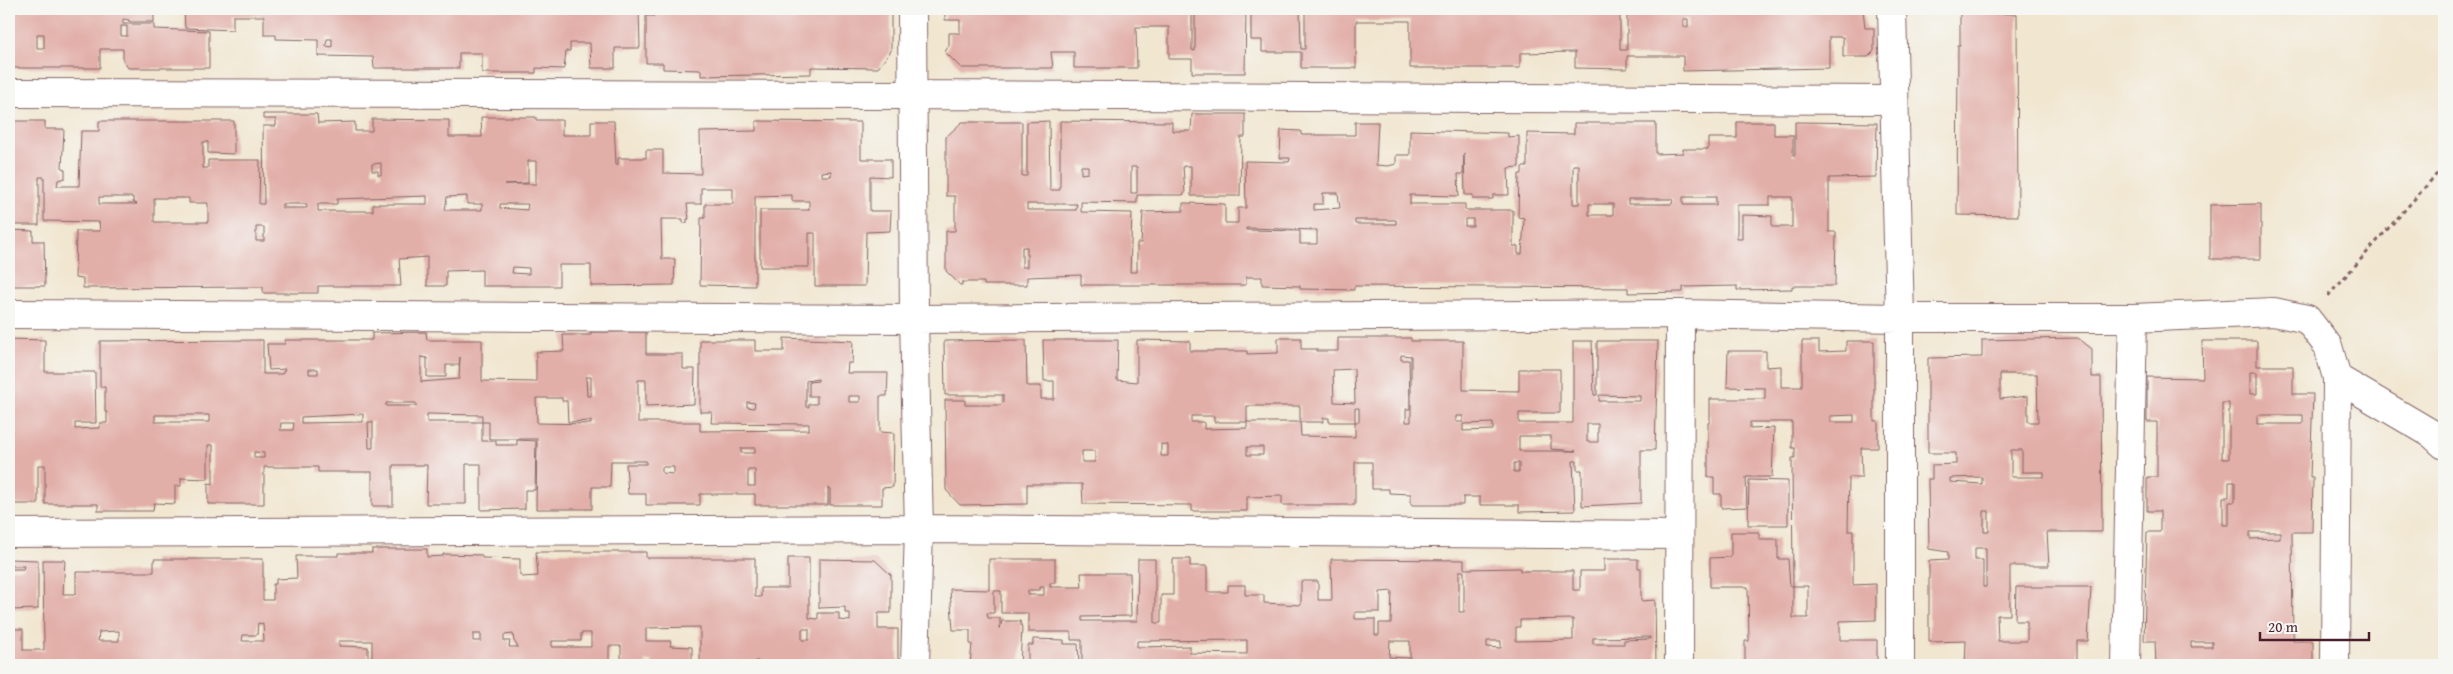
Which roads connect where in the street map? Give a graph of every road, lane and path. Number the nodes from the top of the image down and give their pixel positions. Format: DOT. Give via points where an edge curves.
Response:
graph roads {
  1 [pos="912,9"];
  2 [pos="1892,9"];
  3 [pos="9,93"];
  4 [pos="914,95"];
  5 [pos="1893,100"];
  6 [pos="2444,166"];
  7 [pos="9,314"];
  8 [pos="1680,314"];
  9 [pos="1900,318"];
  10 [pos="2133,318"];
  11 [pos="914,319"];
  12 [pos="2307,319"];
  13 [pos="2337,378"];
  14 [pos="2444,445"];
  15 [pos="919,530"];
  16 [pos="9,533"];
  17 [pos="1679,535"];
  18 [pos="915,665"];
  19 [pos="1679,665"];
  20 [pos="1900,665"];
  21 [pos="2126,665"];
  22 [pos="2335,665"];
  1 -- 4 [label="street"];
  2 -- 5 [label="street"];
  3 -- 4 [label="street"];
  4 -- 5 [label="street"];
  4 -- 11 [label="street"];
  5 -- 9 [label="street"];
  6 -- 12 [label="path"];
  7 -- 11 [label="street"];
  8 -- 9 [label="street"];
  8 -- 11 [label="street"];
  8 -- 17 [label="street"];
  9 -- 10 [label="street"];
  9 -- 20 [label="street"];
  10 -- 12 [label="street" via="2274,312"];
  10 -- 21 [label="street"];
  11 -- 15 [label="street"];
  12 -- 13 [label="street" via="2328,346"];
  13 -- 14 [label="street" via="2432,434"];
  13 -- 22 [label="street"];
  15 -- 16 [label="street"];
  15 -- 17 [label="street"];
  15 -- 18 [label="street"];
  17 -- 19 [label="street"];
}
